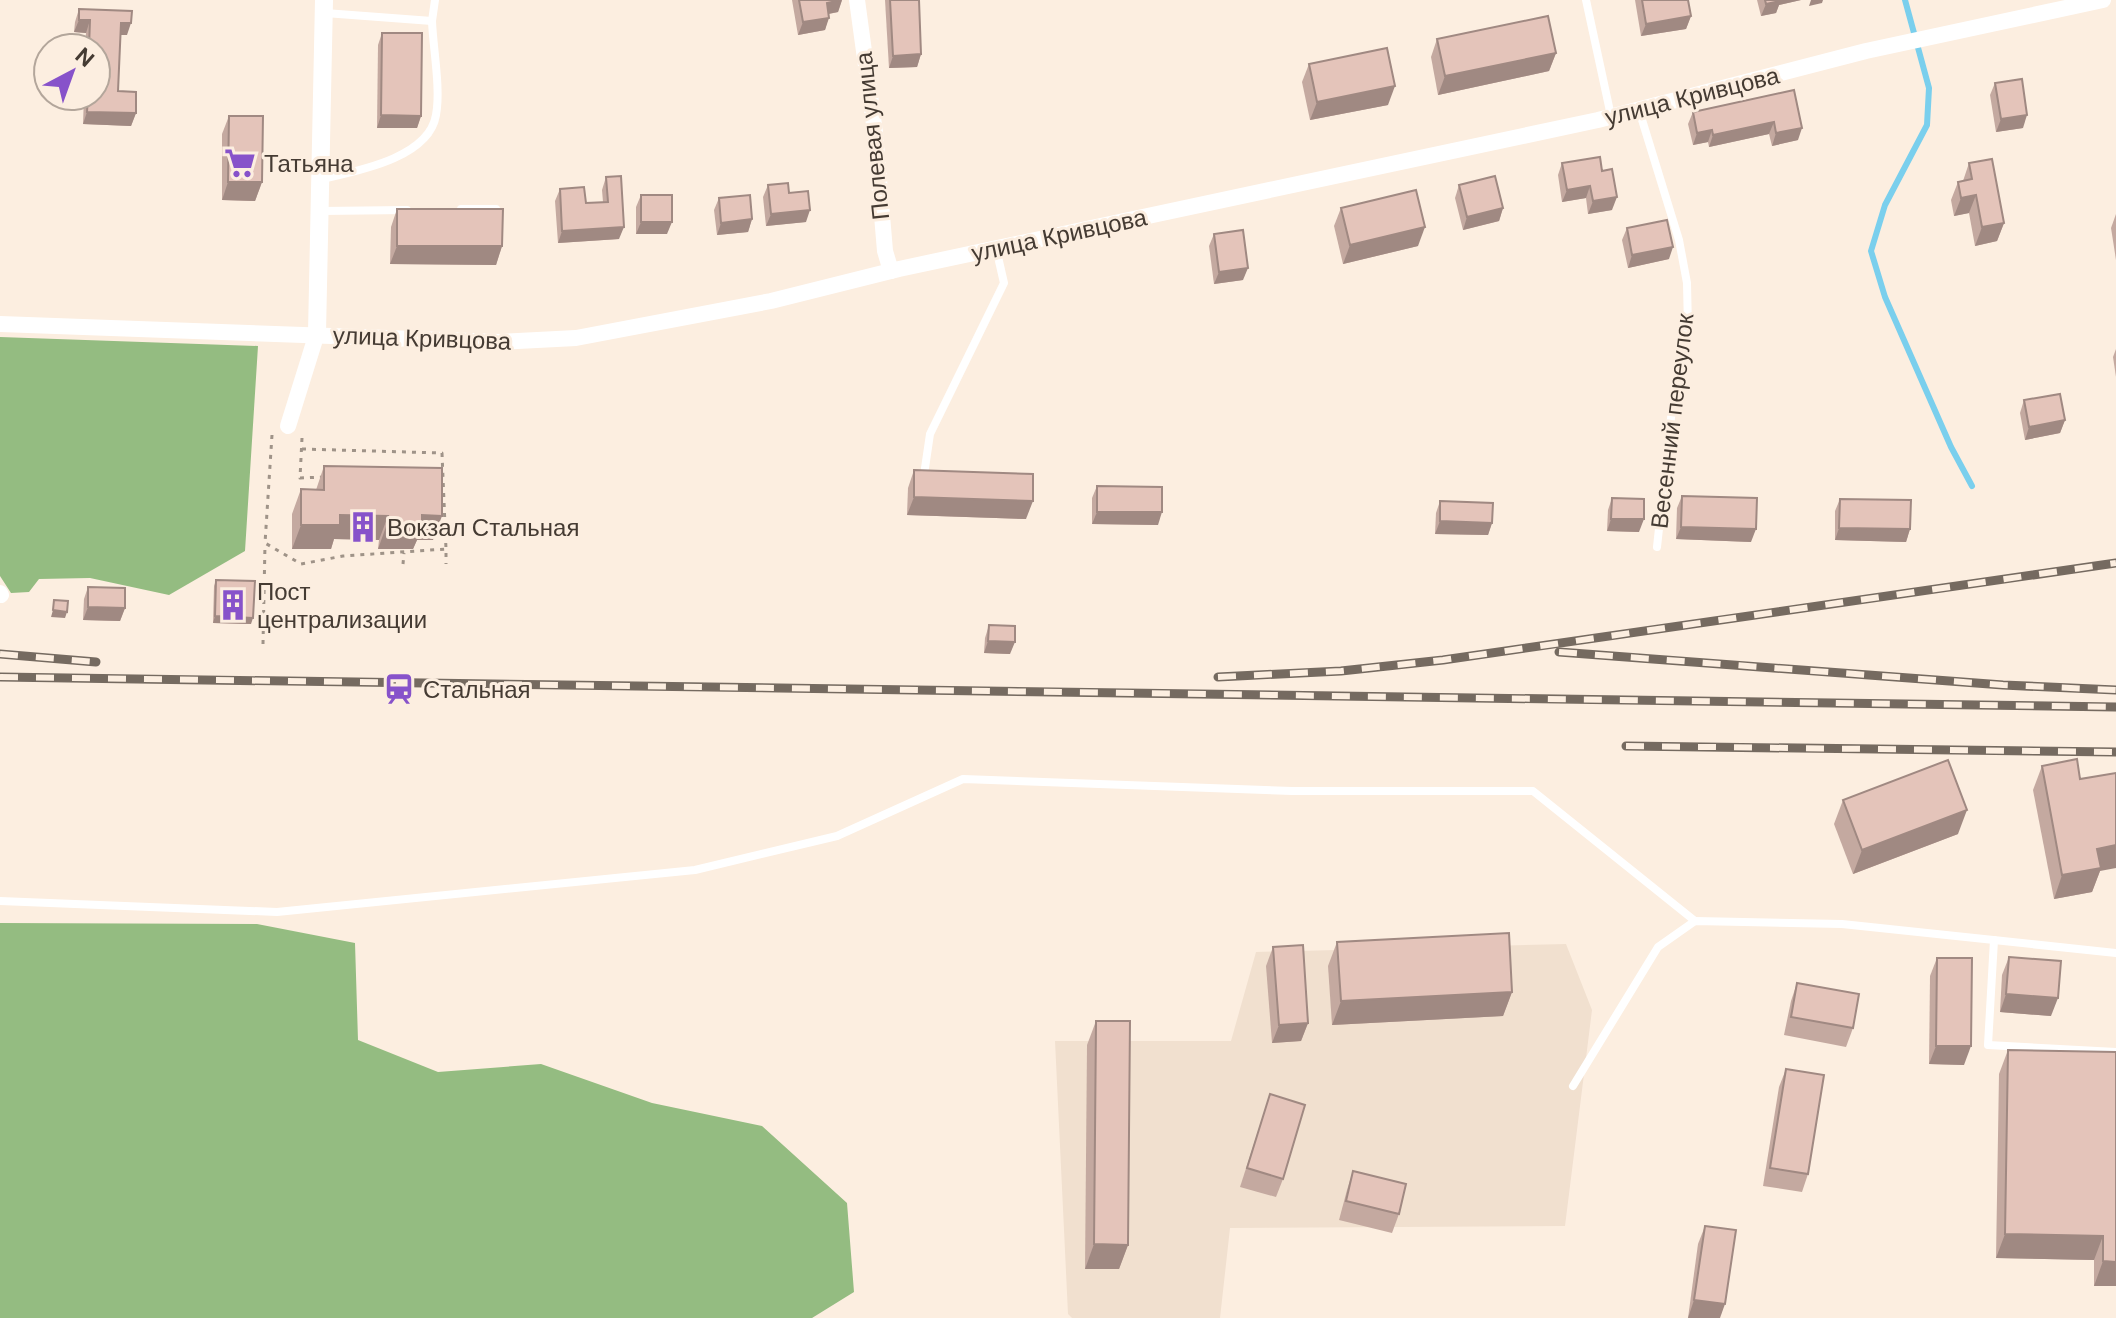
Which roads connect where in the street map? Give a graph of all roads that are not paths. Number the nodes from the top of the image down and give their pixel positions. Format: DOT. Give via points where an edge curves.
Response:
graph roads {
  1 [pos="435,0"];
  2 [pos="857,0"];
  3 [pos="1586,0"];
  4 [pos="2103,0"];
  5 [pos="324,6"];
  6 [pos="432,21"];
  7 [pos="1639,110"];
  8 [pos="1611,117"];
  9 [pos="322,179"];
  10 [pos="416,209"];
  11 [pos="448,209"];
  12 [pos="496,209"];
  13 [pos="320,211"];
  14 [pos="996,248"];
  15 [pos="891,271"];
  16 [pos="0,324"];
  17 [pos="317,333"];
  18 [pos="288,426"];
  19 [pos="925,468"];
  20 [pos="1657,547"];
  21 [pos="0,901"];
  22 [pos="1695,921"];
  23 [pos="1994,940"];
  24 [pos="2116,953"];
  25 [pos="2116,1052"];
  26 [pos="1573,1086"];
  1 -- 6 [label="lane"];
  2 -- 15 [label="street, Полевая улица"];
  3 -- 8 [label="lane"];
  4 -- 7 [label="street, улица Кривцова" via="1866,51"];
  5 -- 6 [label="lane"];
  5 -- 9 [label="street"];
  6 -- 9 [label="lane" via="436,116 421,144 376,166"];
  7 -- 8 [label="street, улица Кривцова"];
  7 -- 20 [label="lane, Весенний переулок" via="1687,283 1688,328 1672,409"];
  8 -- 14 [label="street, улица Кривцова"];
  9 -- 13 [label="street"];
  10 -- 13 [label="lane"];
  11 -- 12 [label="lane"];
  13 -- 17 [label="street"];
  14 -- 15 [label="street, улица Кривцова"];
  14 -- 19 [label="lane" via="1004,283 930,434"];
  15 -- 17 [label="street, улица Кривцова" via="771,301 576,338 500,342"];
  16 -- 17 [label="street, улица Кривцова"];
  17 -- 18 [label="street"];
  21 -- 22 [label="lane" via="277,912 695,870 837,836 963,779 1292,791 1533,791"];
  22 -- 23 [label="lane" via="1842,924"];
  22 -- 26 [label="lane" via="1658,947"];
  23 -- 24 [label="lane"];
  23 -- 25 [label="lane" via="1988,1045"];
}
